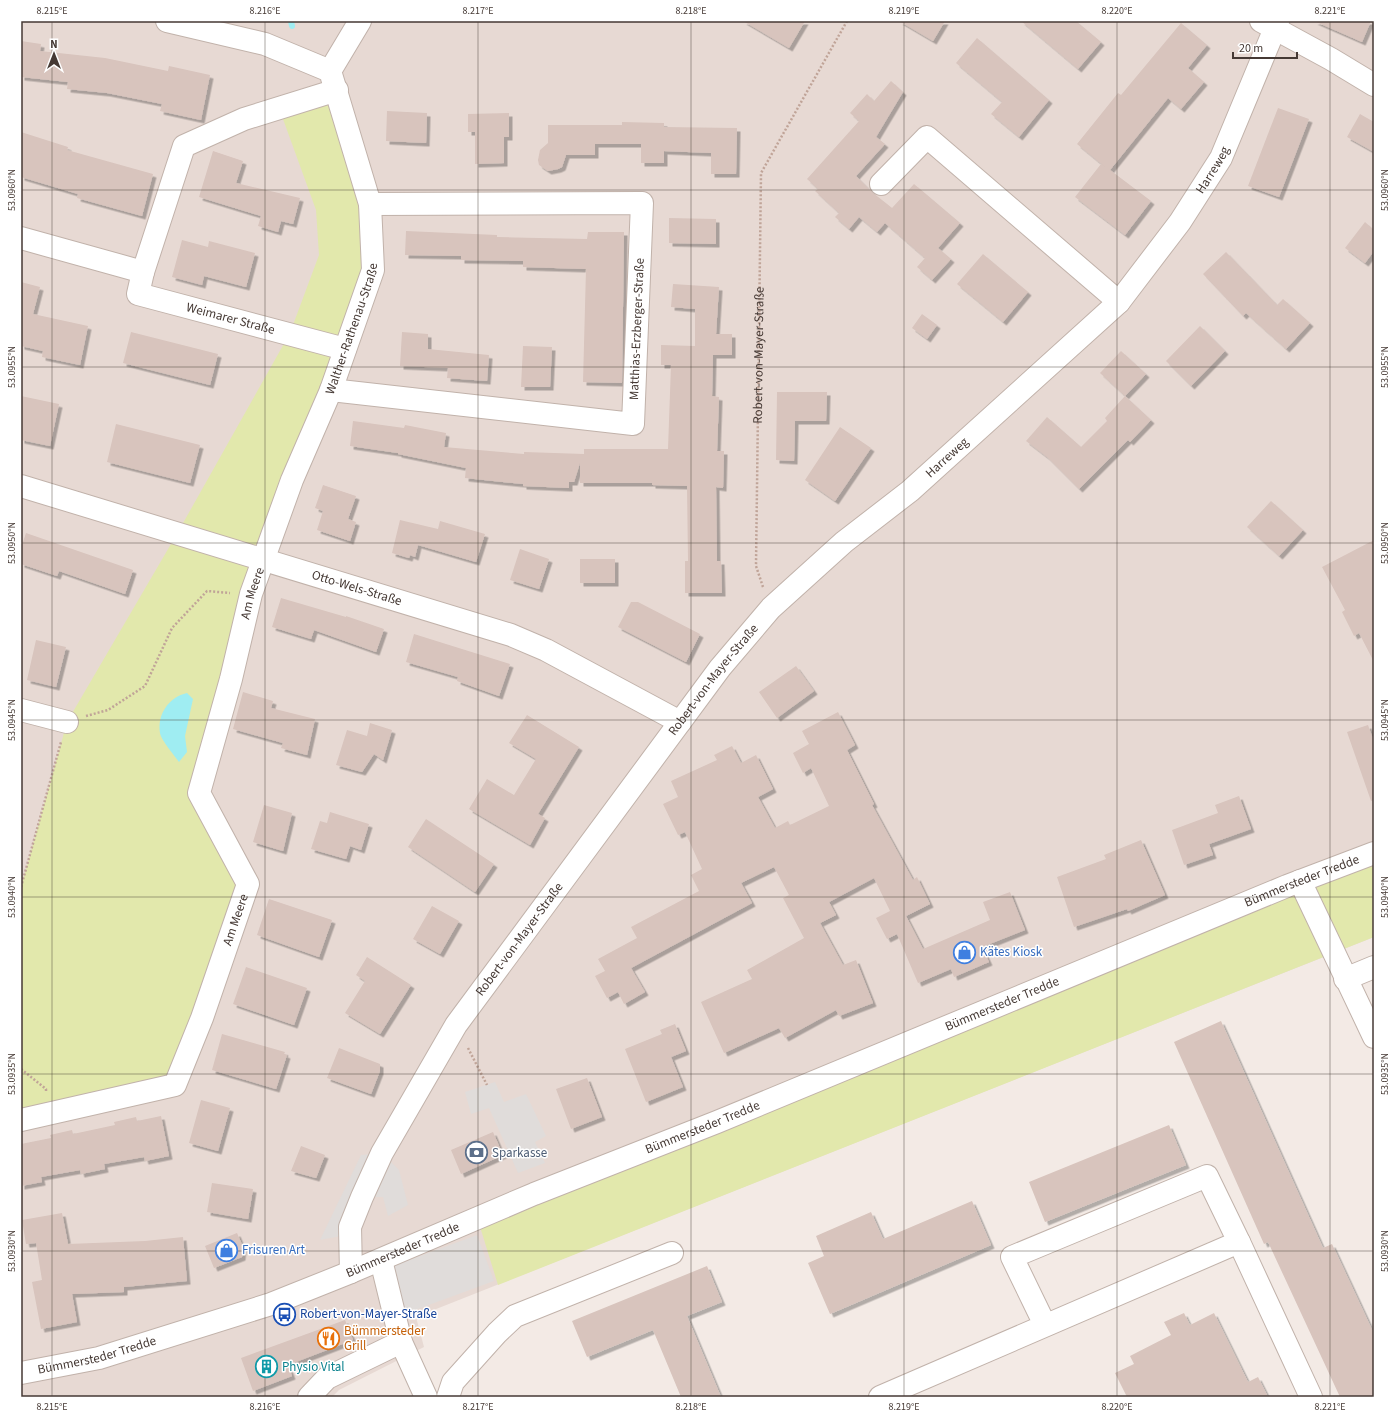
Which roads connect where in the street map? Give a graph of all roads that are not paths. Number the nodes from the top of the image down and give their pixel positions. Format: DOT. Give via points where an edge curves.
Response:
graph roads {
  1 [pos="167,21"];
  2 [pos="360,21"];
  3 [pos="1271,24"];
  4 [pos="333,80"];
  5 [pos="1374,85"];
  6 [pos="881,184"];
  7 [pos="370,204"];
  8 [pos="21,238"];
  9 [pos="143,272"];
  10 [pos="1119,302"];
  11 [pos="345,348"];
  12 [pos="331,390"];
  13 [pos="21,486"];
  14 [pos="262,560"];
  15 [pos="771,608"];
  16 [pos="21,710"];
  17 [pos="67,722"];
  18 [pos="680,722"];
  19 [pos="1374,853"];
  20 [pos="1300,881"];
  21 [pos="1374,967"];
  22 [pos="1345,979"];
  23 [pos="1374,1037"];
  24 [pos="21,1120"];
  25 [pos="1238,1242"];
  26 [pos="672,1254"];
  27 [pos="381,1260"];
  28 [pos="351,1272"];
  29 [pos="1045,1325"];
  30 [pos="401,1342"];
  31 [pos="21,1374"];
  32 [pos="309,1397"];
  33 [pos="426,1397"];
  34 [pos="448,1397"];
  35 [pos="880,1397"];
  36 [pos="1311,1397"];
  1 -- 4 [label="street" via="265,44"];
  2 -- 4 [label="street"];
  3 -- 5 [label="street"];
  3 -- 10 [label="street, Harreweg" via="1221,158 1180,222"];
  4 -- 7 [label="street, Walther-Rathenau-Straße"];
  4 -- 9 [label="street, Weimarer Straße" via="184,146"];
  6 -- 10 [label="street" via="927,137"];
  7 -- 11 [label="street, Walther-Rathenau-Straße" via="374,270"];
  7 -- 12 [label="street, Matthias-Erzberger-Straße" via="642,203 633,424"];
  8 -- 9 [label="street"];
  9 -- 11 [label="street, Weimarer Straße" via="138,294"];
  10 -- 15 [label="street, Harreweg" via="910,491 844,542"];
  11 -- 12 [label="street, Walther-Rathenau-Straße"];
  12 -- 14 [label="street, Walther-Rathenau-Straße" via="292,480"];
  13 -- 14 [label="street, Otto-Wels-Straße" via="178,532"];
  14 -- 18 [label="street, Otto-Wels-Straße" via="511,635 546,650"];
  14 -- 24 [label="street, Am Meere" via="200,792 248,884 202,1018 175,1085"];
  15 -- 18 [label="street, Robert-von-Mayer-Straße" via="720,668"];
  16 -- 17 [label="street"];
  18 -- 28 [label="street, Robert-von-Mayer-Straße" via="456,1025 382,1153 362,1197 350,1227"];
  19 -- 20 [label="street, Bümmersteder Tredde"];
  20 -- 22 [label="street"];
  20 -- 27 [label="street, Bümmersteder Tredde" via="717,1122 520,1200"];
  21 -- 22 [label="street"];
  22 -- 23 [label="street"];
  25 -- 29 [label="street"];
  25 -- 29 [label="street" via="1207,1176 1012,1257"];
  25 -- 36 [label="street"];
  26 -- 34 [label="street" via="515,1316 453,1382"];
  27 -- 28 [label="street, Bümmersteder Tredde"];
  27 -- 30 [label="street"];
  28 -- 31 [label="street, Bümmersteder Tredde" via="271,1304 114,1353"];
  29 -- 35 [label="street"];
  30 -- 32 [label="street" via="328,1378"];
  30 -- 33 [label="street"];
}
